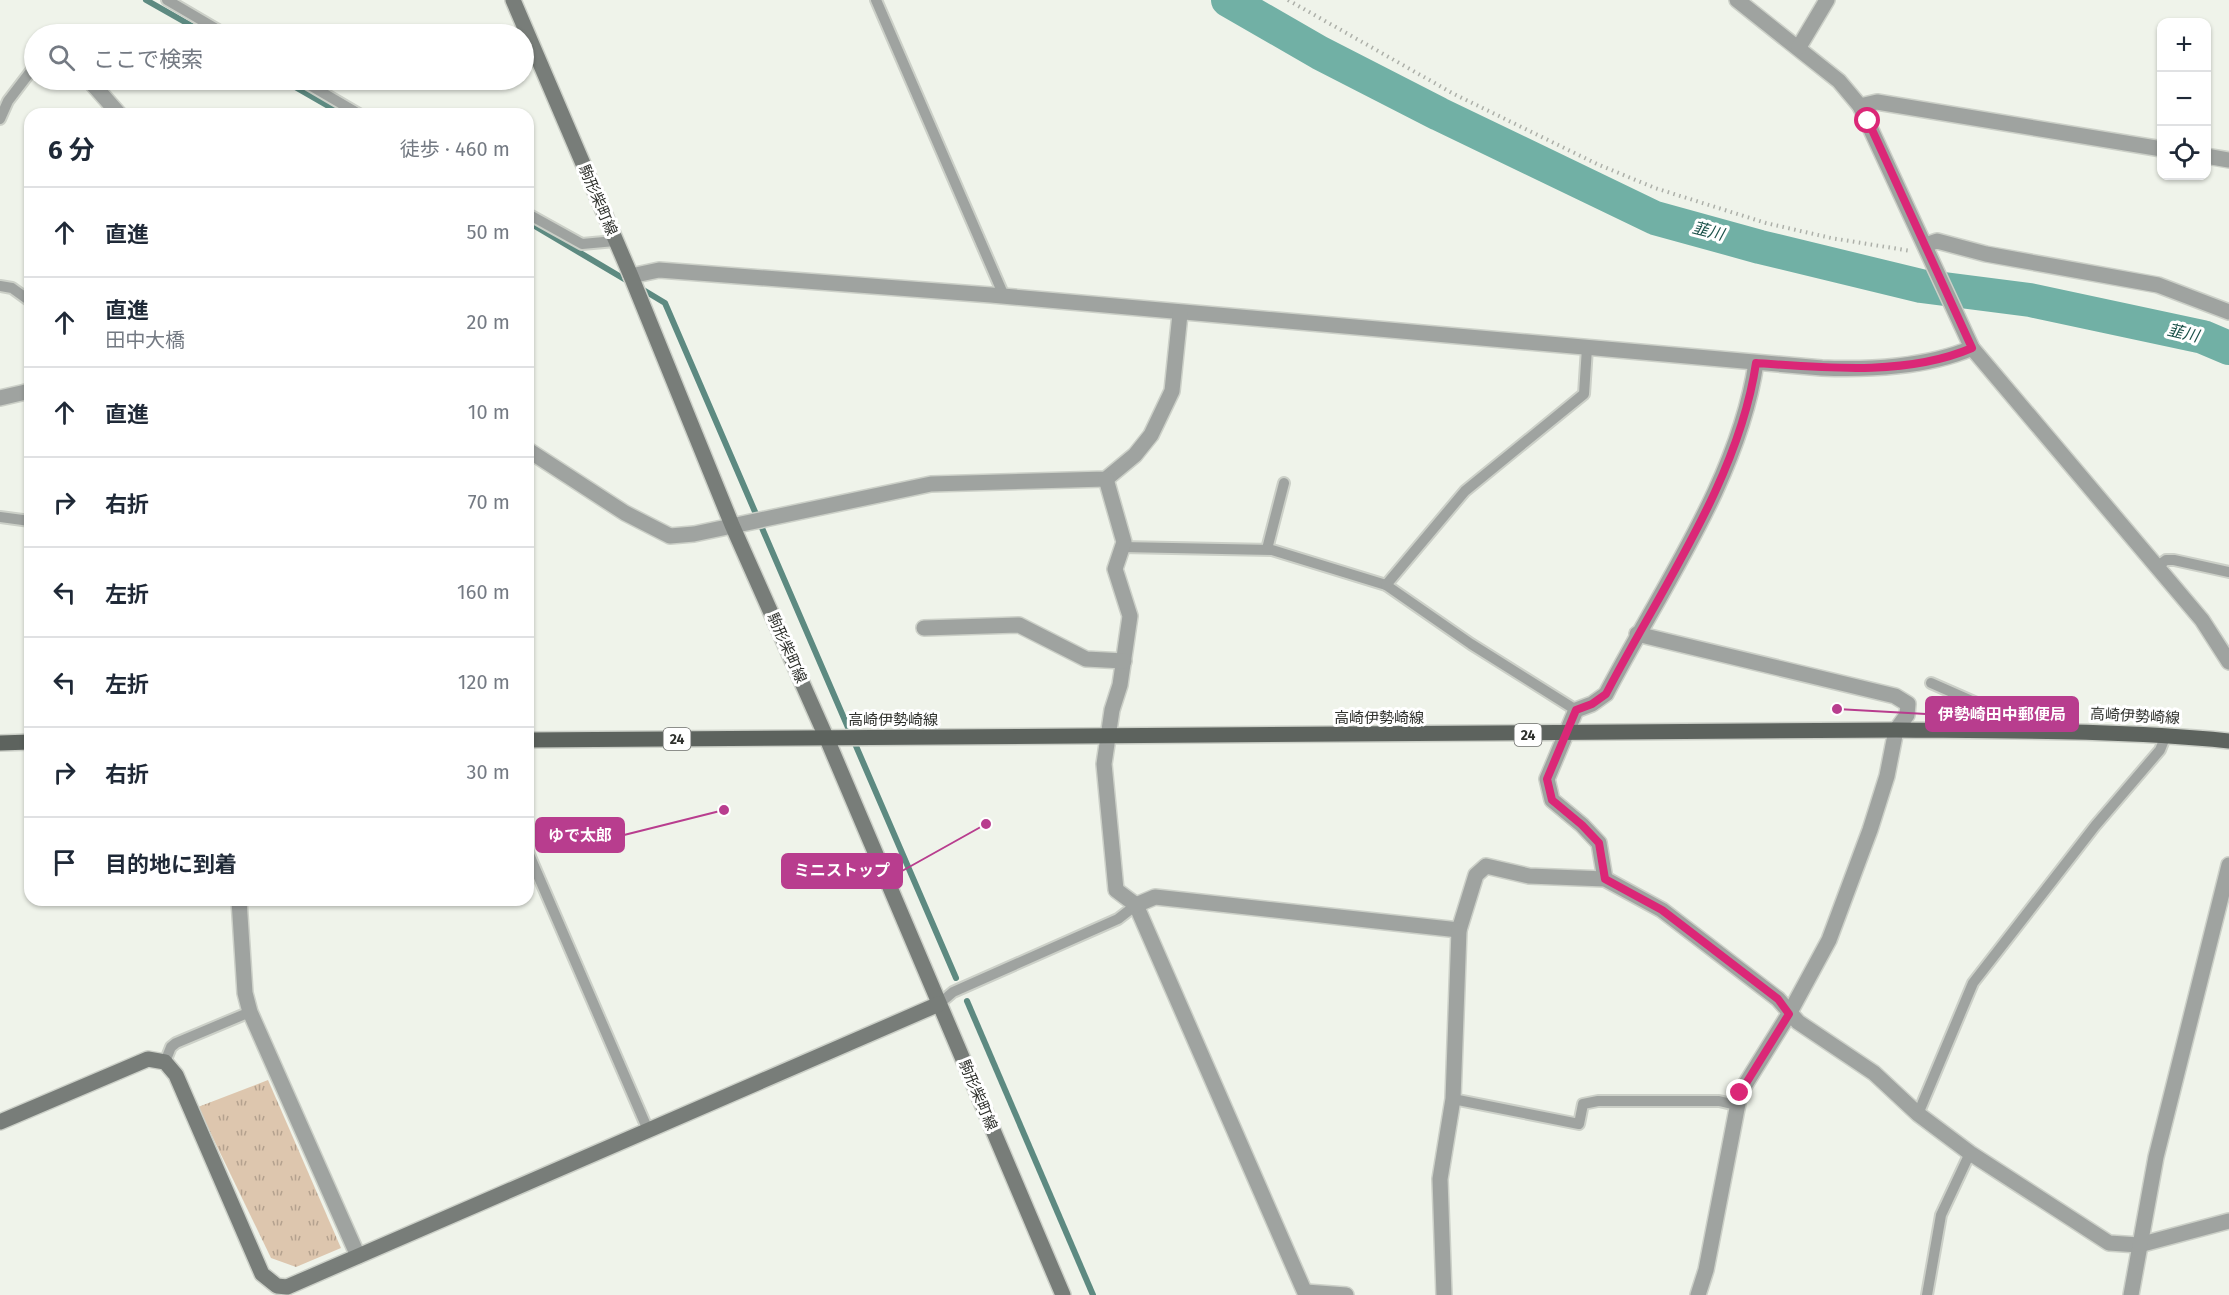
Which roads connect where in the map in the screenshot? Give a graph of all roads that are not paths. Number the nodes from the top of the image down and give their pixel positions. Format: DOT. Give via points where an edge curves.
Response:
graph roads {
  1 [pos="167,0"];
  2 [pos="513,0"];
  3 [pos="876,0"];
  4 [pos="1737,0"];
  5 [pos="1827,0"];
  6 [pos="208,24"];
  7 [pos="523,24"];
  8 [pos="1798,47"];
  9 [pos="534,50"];
  10 [pos="24,80"];
  11 [pos="98,90"];
  12 [pos="318,90"];
  13 [pos="1860,106"];
  14 [pos="114,108"];
  15 [pos="349,108"];
  16 [pos="0,119"];
  17 [pos="2157,148"];
  18 [pos="2211,157"];
  19 [pos="2229,160"];
  20 [pos="534,217"];
  21 [pos="615,241"];
  22 [pos="1925,245"];
  23 [pos="631,276"];
  24 [pos="0,286"];
  25 [pos="1004,296"];
  26 [pos="24,297"];
  27 [pos="2229,312"];
  28 [pos="1179,314"];
  29 [pos="1587,348"];
  30 [pos="1972,348"];
  31 [pos="1756,363"];
  32 [pos="24,392"];
  33 [pos="0,398"];
  34 [pos="534,454"];
  35 [pos="1106,479"];
  36 [pos="1284,483"];
  37 [pos="0,517"];
  38 [pos="24,519"];
  39 [pos="732,525"];
  40 [pos="1122,547"];
  41 [pos="1267,549"];
  42 [pos="2157,566"];
  43 [pos="2229,572"];
  44 [pos="1386,585"];
  45 [pos="924,628"];
  46 [pos="1637,634"];
  47 [pos="1124,661"];
  48 [pos="2229,662"];
  49 [pos="1931,683"];
  50 [pos="1576,710"];
  51 [pos="1896,730"];
  52 [pos="2016,731"];
  53 [pos="1565,734"];
  54 [pos="2166,735"];
  55 [pos="1107,738"];
  56 [pos="827,739"];
  57 [pos="534,740"];
  58 [pos="2229,741"];
  59 [pos="24,742"];
  60 [pos="0,743"];
  61 [pos="2229,865"];
  62 [pos="534,866"];
  63 [pos="1605,879"];
  64 [pos="1136,905"];
  65 [pos="239,906"];
  66 [pos="1459,930"];
  67 [pos="939,1004"];
  68 [pos="250,1012"];
  69 [pos="1789,1014"];
  70 [pos="165,1062"];
  71 [pos="1453,1099"];
  72 [pos="1736,1105"];
  73 [pos="1918,1114"];
  74 [pos="0,1122"];
  75 [pos="648,1130"];
  76 [pos="1970,1153"];
  77 [pos="2229,1221"];
  78 [pos="2139,1245"];
  79 [pos="358,1256"];
  80 [pos="1306,1294"];
  81 [pos="1063,1295"];
  82 [pos="1346,1295"];
  83 [pos="1444,1295"];
  84 [pos="1698,1295"];
  85 [pos="1927,1295"];
  86 [pos="2131,1295"];
  1 -- 6 [label="lane"];
  2 -- 7 [label="main road, 駒形柴町線"];
  3 -- 25 [label="lane"];
  4 -- 8 [label="street"];
  5 -- 8 [label="street"];
  8 -- 13 [label="street" via="1839,81"];
  9 -- 21 [label="main road, 駒形柴町線"];
  10 -- 16 [label="lane"];
  11 -- 14 [label="street"];
  12 -- 15 [label="lane"];
  13 -- 17 [label="street" via="1877,102"];
  13 -- 22 [label="street"];
  18 -- 19 [label="street"];
  20 -- 21 [label="lane" via="582,244"];
  21 -- 23 [label="main road, 駒形柴町線"];
  22 -- 27 [label="street" via="1936,241 1986,254 2158,285"];
  22 -- 30 [label="street"];
  23 -- 25 [label="street" via="659,270"];
  23 -- 39 [label="main road, 駒形柴町線"];
  24 -- 26 [label="lane" via="12,288"];
  25 -- 28 [label="street"];
  28 -- 29 [label="street"];
  28 -- 35 [label="street" via="1172,391 1151,435 1135,455"];
  29 -- 31 [label="street"];
  29 -- 44 [label="lane" via="1584,394 1465,491"];
  30 -- 31 [label="street" via="1956,355 1875,368"];
  30 -- 42 [label="street"];
  31 -- 46 [label="street" via="1738,437 1716,490"];
  32 -- 33 [label="street"];
  34 -- 39 [label="street" via="625,513 670,536"];
  35 -- 39 [label="street" via="932,484"];
  35 -- 40 [label="street" via="1124,542"];
  36 -- 41 [label="lane"];
  37 -- 38 [label="lane"];
  39 -- 56 [label="main road, 駒形柴町線"];
  40 -- 41 [label="lane"];
  40 -- 47 [label="street" via="1115,569 1130,616"];
  41 -- 44 [label="lane"];
  42 -- 43 [label="lane" via="2174,560"];
  42 -- 48 [label="street" via="2202,620"];
  44 -- 50 [label="lane"];
  45 -- 47 [label="street" via="1019,625 1086,659"];
  46 -- 50 [label="street" via="1606,694"];
  46 -- 51 [label="street" via="1895,696 1908,704 1907,715"];
  47 -- 55 [label="street"];
  49 -- 52 [label="lane" via="2006,716"];
  50 -- 53 [label="street"];
  51 -- 52 [label="main road, 高崎伊勢崎線 / 24"];
  51 -- 53 [label="main road, 高崎伊勢崎線 / 24"];
  51 -- 69 [label="street" via="1870,830 1833,929"];
  52 -- 54 [label="main road, 高崎伊勢崎線 / 24"];
  53 -- 55 [label="main road, 高崎伊勢崎線 / 24"];
  53 -- 63 [label="street" via="1547,779 1552,800 1599,843"];
  54 -- 58 [label="main road, 高崎伊勢崎線 / 24"];
  54 -- 73 [label="lane" via="2160,750 2095,826 1973,983"];
  55 -- 56 [label="main road, 高崎伊勢崎線 / 24"];
  55 -- 64 [label="street" via="1104,764 1116,890"];
  56 -- 57 [label="main road, 高崎伊勢崎線 / 24"];
  56 -- 67 [label="main road, 駒形柴町線"];
  59 -- 60 [label="main road"];
  61 -- 78 [label="street" via="2156,1157"];
  62 -- 75 [label="lane"];
  63 -- 66 [label="street" via="1528,876 1486,866 1476,875"];
  63 -- 69 [label="street" via="1662,910 1778,999"];
  64 -- 66 [label="street" via="1155,897"];
  64 -- 67 [label="lane" via="1118,919 953,992"];
  64 -- 80 [label="street"];
  65 -- 68 [label="street" via="245,993"];
  66 -- 71 [label="street"];
  67 -- 75 [label="main road"];
  67 -- 81 [label="main road, 駒形柴町線"];
  68 -- 70 [label="lane" via="176,1043"];
  68 -- 79 [label="street"];
  69 -- 72 [label="street"];
  69 -- 73 [label="street" via="1874,1073"];
  70 -- 74 [label="main road" via="148,1059"];
  70 -- 79 [label="main road" via="176,1076 255,1261 269,1281 287,1287"];
  71 -- 72 [label="lane" via="1579,1124 1583,1104 1598,1101 1719,1101"];
  71 -- 83 [label="street" via="1440,1179"];
  72 -- 84 [label="street"];
  73 -- 76 [label="street"];
  75 -- 79 [label="main road"];
  76 -- 78 [label="street" via="2109,1243"];
  76 -- 85 [label="lane" via="1941,1215"];
  77 -- 78 [label="street"];
  78 -- 86 [label="street"];
  80 -- 82 [label="street"];
}
